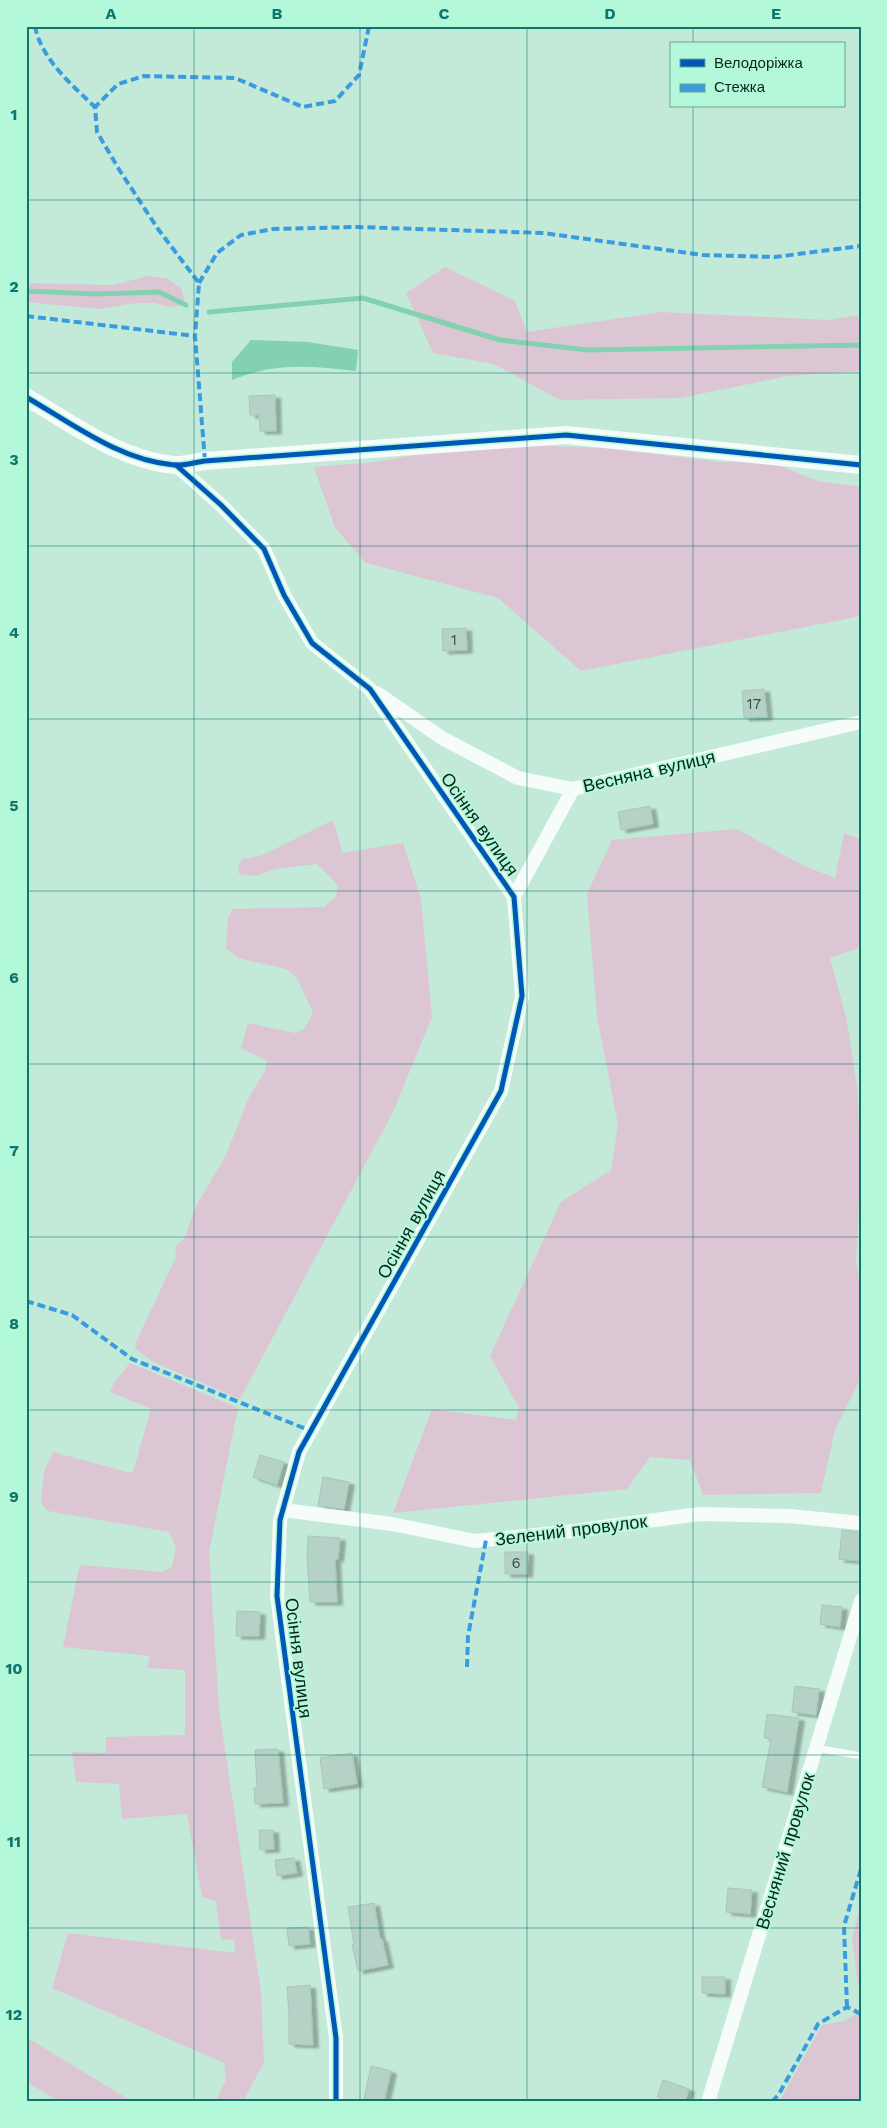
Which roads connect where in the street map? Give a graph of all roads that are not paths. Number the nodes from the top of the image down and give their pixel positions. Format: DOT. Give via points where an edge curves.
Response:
graph roads {
  1 [pos="26,396"];
  2 [pos="176,465"];
  3 [pos="861,466"];
  4 [pos="370,689"];
  5 [pos="861,722"];
  6 [pos="573,789"];
  7 [pos="514,897"];
  8 [pos="283,1510"];
  9 [pos="861,1524"];
  10 [pos="861,1601"];
  11 [pos="816,1748"];
  12 [pos="861,1756"];
  13 [pos="336,2102"];
  14 [pos="708,2102"];
  1 -- 2 [label="street" via="115,450"];
  2 -- 3 [label="street" via="205,460 566,435"];
  2 -- 4 [label="street, Осіння вулиця" via="264,549 284,595 312,643"];
  4 -- 6 [label="street, Весняна вулиця" via="442,738 518,778"];
  4 -- 7 [label="street, Осіння вулиця"];
  5 -- 6 [label="street, Весняна вулиця"];
  6 -- 7 [label="street"];
  7 -- 8 [label="street, Осіння вулиця" via="522,996 501,1091 299,1452"];
  8 -- 9 [label="street, Зелений провулок" via="392,1524 475,1541 574,1532 699,1514 789,1516"];
  8 -- 13 [label="street, Осіння вулиця" via="277,1596 336,2038"];
  10 -- 11 [label="street, Весняний провулок"];
  11 -- 12 [label="lane"];
  11 -- 14 [label="street, Весняний провулок"];
}
